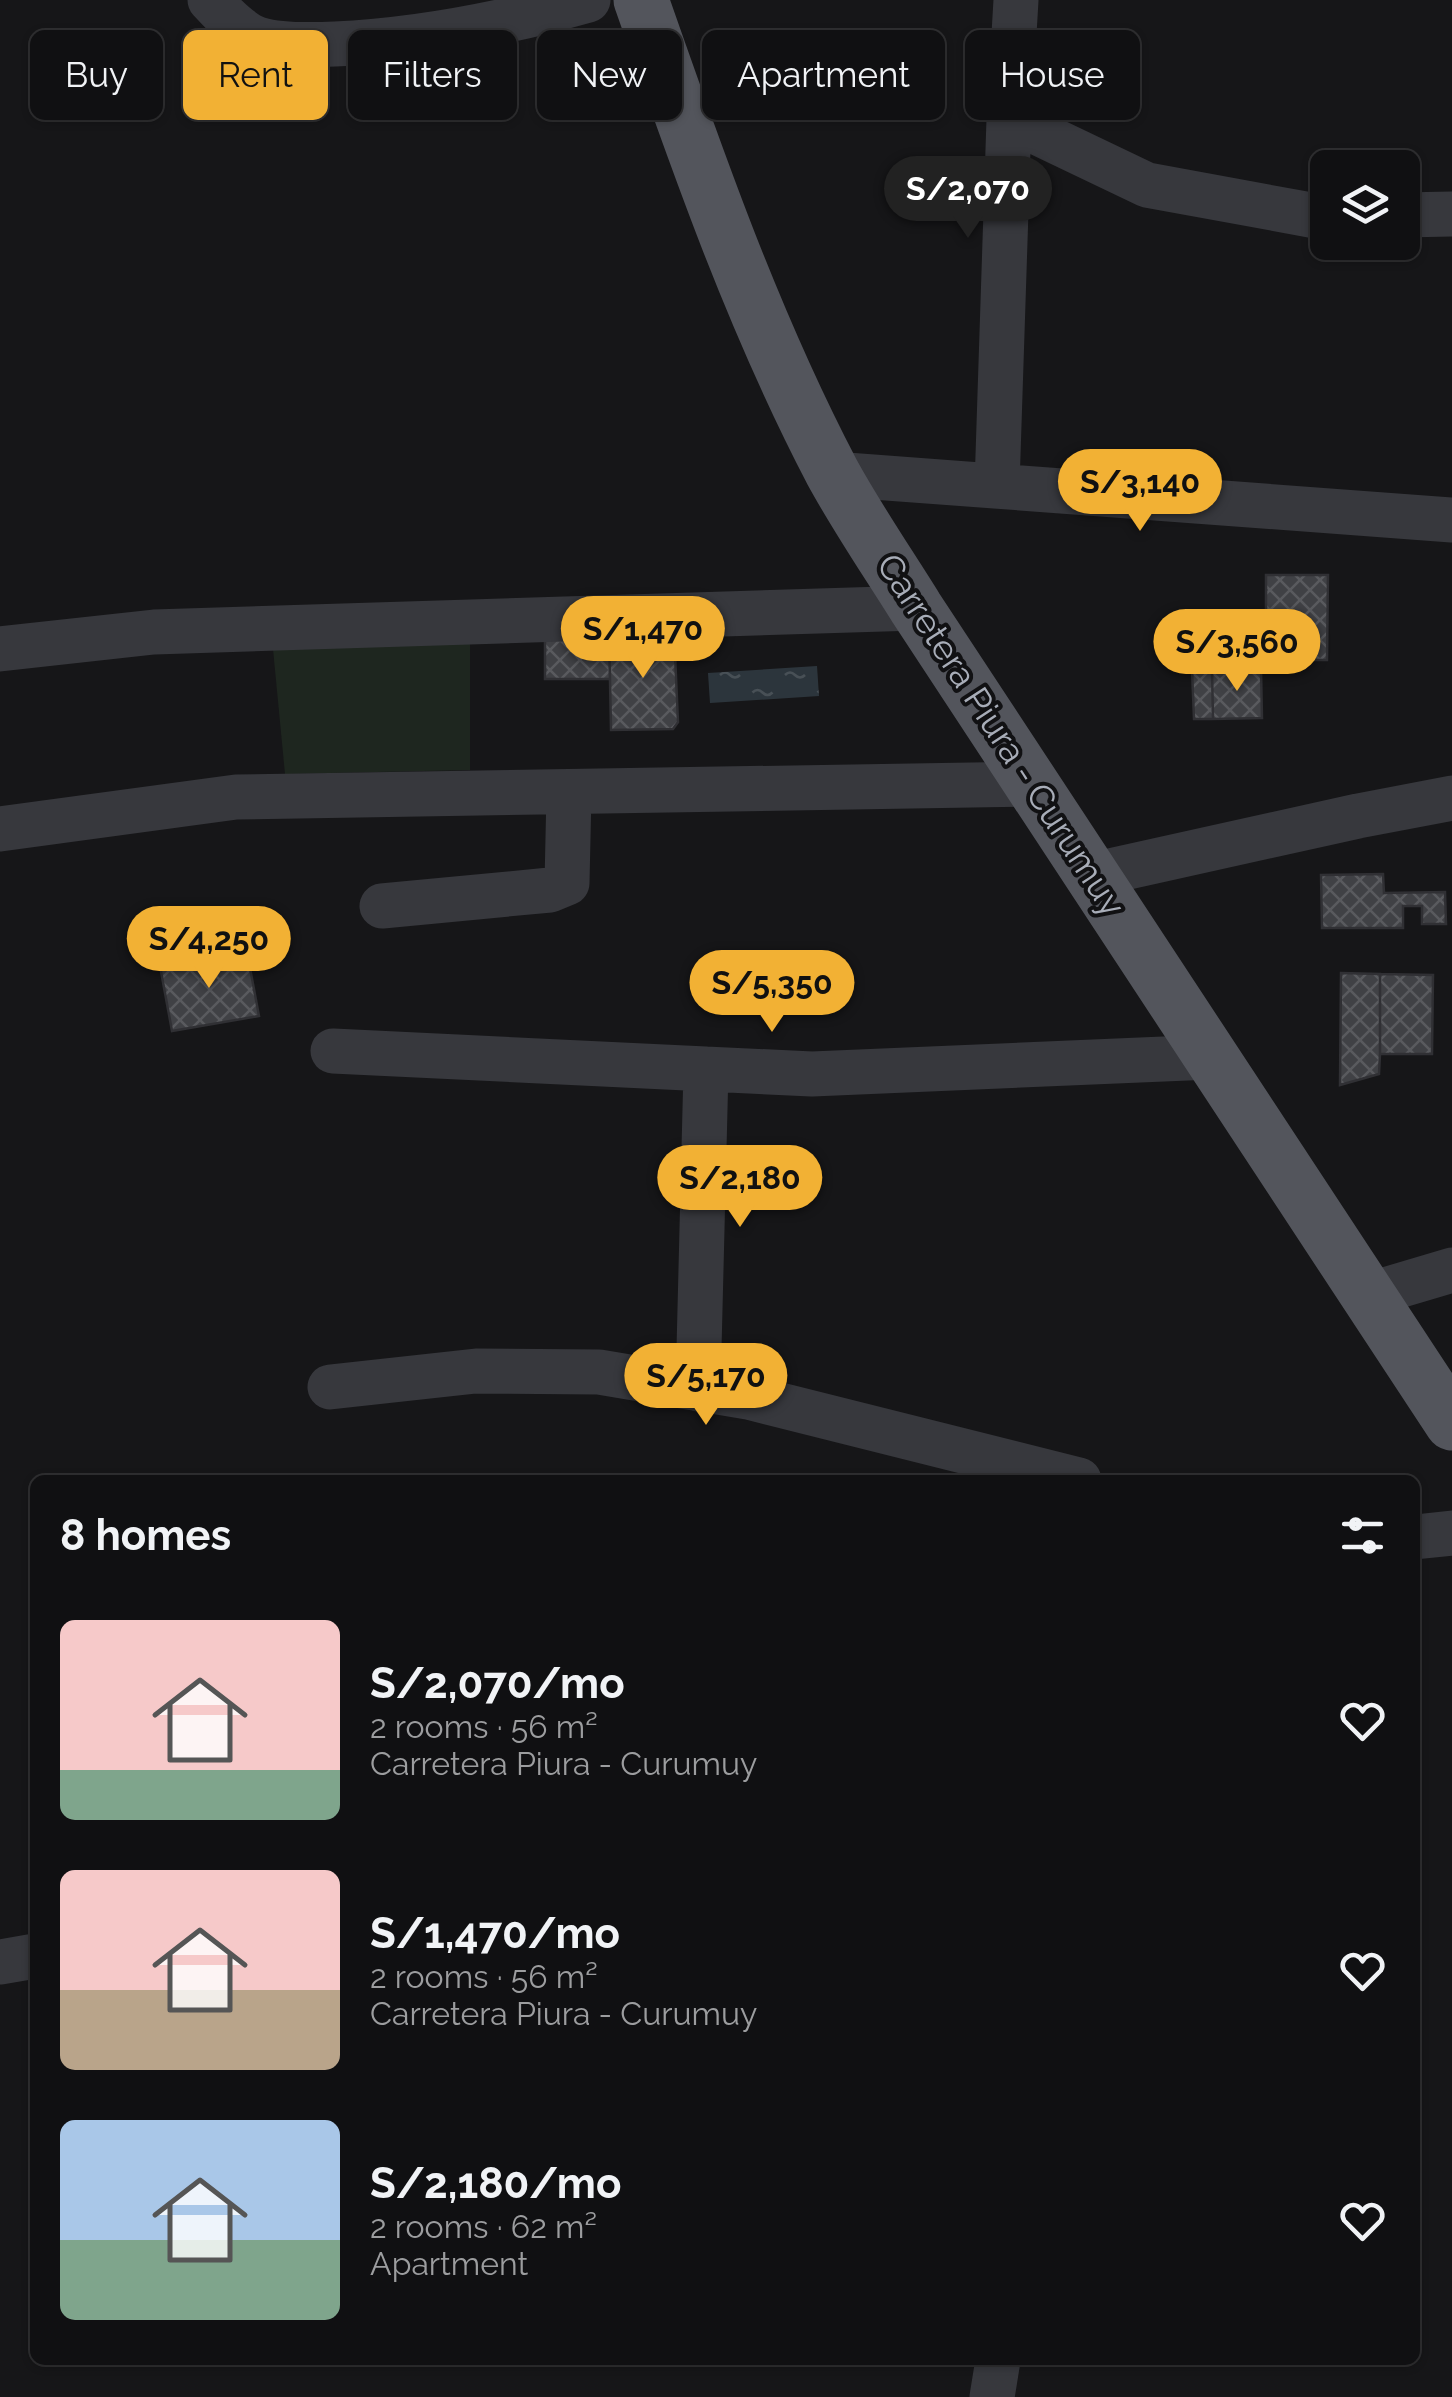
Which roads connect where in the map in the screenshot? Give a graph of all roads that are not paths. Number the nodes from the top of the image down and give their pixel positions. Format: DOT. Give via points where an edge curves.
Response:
graph roads {
  1 [pos="210,0"];
  2 [pos="588,0"];
  3 [pos="640,0"];
  4 [pos="1016,0"];
  5 [pos="1014,30"];
  6 [pos="1010,120"];
  7 [pos="1420,214"];
  8 [pos="1452,214"];
  9 [pos="1310,215"];
  10 [pos="833,474"];
  11 [pos="997,486"];
  12 [pos="1452,520"];
  13 [pos="916,608"];
  14 [pos="0,649"];
  15 [pos="1032,784"];
  16 [pos="569,792"];
  17 [pos="1452,798"];
  18 [pos="0,829"];
  19 [pos="1092,875"];
  20 [pos="382,906"];
  21 [pos="333,1051"];
  22 [pos="1211,1057"];
  23 [pos="706,1070"];
  24 [pos="1452,1270"];
  25 [pos="1368,1295"];
  26 [pos="330,1387"];
  27 [pos="698,1389"];
  28 [pos="1452,1423"];
  29 [pos="1060,1475"];
  30 [pos="1452,1533"];
  31 [pos="1420,1536"];
  32 [pos="30,1957"];
  33 [pos="0,1962"];
  34 [pos="997,2365"];
  35 [pos="992,2397"];
  1 -- 2 [label="street" via="256,38 308,45 390,41"];
  3 -- 10 [label="main road, Carretera Piura - Curumuy" via="724,233"];
  4 -- 5 [label="street"];
  6 -- 9 [label="street" via="1147,184"];
  6 -- 11 [label="street"];
  7 -- 8 [label="street"];
  10 -- 11 [label="street"];
  10 -- 13 [label="main road, Carretera Piura - Curumuy"];
  11 -- 12 [label="street"];
  13 -- 14 [label="street" via="154,632"];
  13 -- 15 [label="main road, Carretera Piura - Curumuy"];
  15 -- 16 [label="street"];
  15 -- 19 [label="main road, Carretera Piura - Curumuy"];
  16 -- 18 [label="street" via="236,798"];
  16 -- 20 [label="street" via="568,884"];
  17 -- 19 [label="street"];
  19 -- 22 [label="main road, Carretera Piura - Curumuy"];
  21 -- 23 [label="street"];
  22 -- 23 [label="street" via="812,1074"];
  22 -- 25 [label="main road, Carretera Piura - Curumuy"];
  23 -- 27 [label="street"];
  24 -- 25 [label="street"];
  25 -- 28 [label="main road, Carretera Piura - Curumuy"];
  26 -- 27 [label="street" via="476,1371 599,1372"];
  27 -- 29 [label="street"];
  30 -- 31 [label="street"];
  32 -- 33 [label="street"];
  34 -- 35 [label="street"];
}
